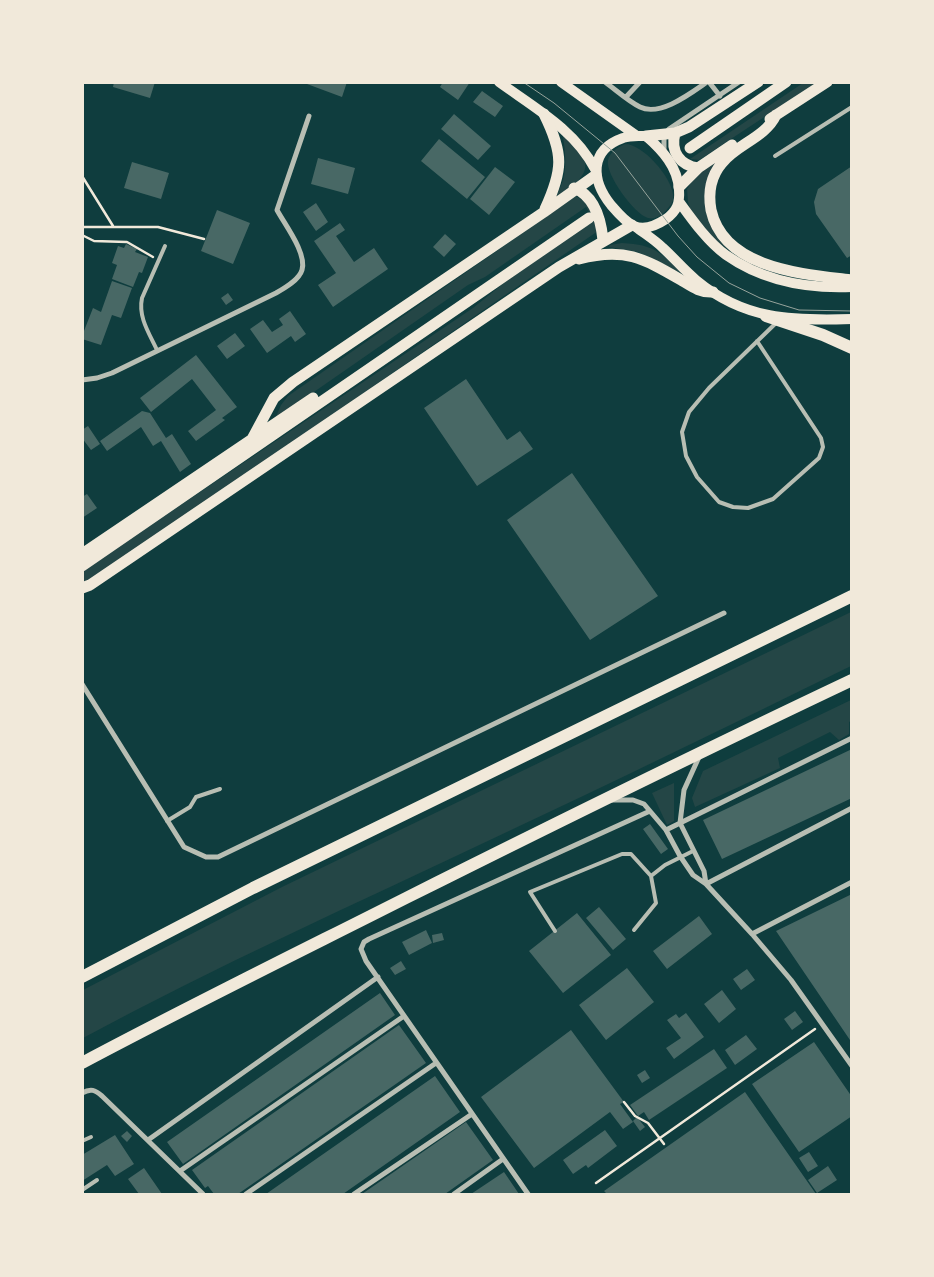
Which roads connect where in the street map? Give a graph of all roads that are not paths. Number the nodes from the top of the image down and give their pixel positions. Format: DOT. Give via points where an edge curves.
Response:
graph roads {
  1 [pos="499,82"];
  2 [pos="561,82"];
  3 [pos="605,82"];
  4 [pos="640,82"];
  5 [pos="708,82"];
  6 [pos="739,82"];
  7 [pos="758,82"];
  8 [pos="776,82"];
  9 [pos="786,82"];
  10 [pos="827,82"];
  11 [pos="720,96"];
  12 [pos="626,97"];
  13 [pos="852,107"];
  14 [pos="544,114"];
  15 [pos="776,115"];
  16 [pos="309,116"];
  17 [pos="669,134"];
  18 [pos="642,136"];
  19 [pos="664,154"];
  20 [pos="775,156"];
  21 [pos="698,168"];
  22 [pos="596,172"];
  23 [pos="679,187"];
  24 [pos="574,188"];
  25 [pos="680,203"];
  26 [pos="544,212"];
  27 [pos="633,226"];
  28 [pos="603,240"];
  29 [pos="165,246"];
  30 [pos="559,267"];
  31 [pos="852,280"];
  32 [pos="852,287"];
  33 [pos="713,292"];
  34 [pos="773,318"];
  35 [pos="852,318"];
  36 [pos="757,342"];
  37 [pos="852,348"];
  38 [pos="158,350"];
  39 [pos="82,380"];
  40 [pos="251,440"];
  41 [pos="82,554"];
  42 [pos="82,566"];
  43 [pos="852,587"];
  44 [pos="82,588"];
  45 [pos="852,596"];
  46 [pos="724,613"];
  47 [pos="811,615"];
  48 [pos="852,680"];
  49 [pos="82,684"];
  50 [pos="852,738"];
  51 [pos="702,751"];
  52 [pos="220,789"];
  53 [pos="592,805"];
  54 [pos="852,808"];
  55 [pos="650,811"];
  56 [pos="167,821"];
  57 [pos="680,823"];
  58 [pos="666,830"];
  59 [pos="693,851"];
  60 [pos="680,856"];
  61 [pos="651,876"];
  62 [pos="852,882"];
  63 [pos="706,884"];
  64 [pos="634,930"];
  65 [pos="555,931"];
  66 [pos="752,934"];
  67 [pos="82,977"];
  68 [pos="378,977"];
  69 [pos="404,1016"];
  70 [pos="82,1063"];
  71 [pos="436,1063"];
  72 [pos="852,1066"];
  73 [pos="82,1093"];
  74 [pos="472,1114"];
  75 [pos="91,1137"];
  76 [pos="148,1140"];
  77 [pos="82,1141"];
  78 [pos="504,1159"];
  79 [pos="180,1171"];
  80 [pos="97,1180"];
  81 [pos="82,1190"];
  82 [pos="203,1194"];
  83 [pos="246,1194"];
  84 [pos="354,1194"];
  85 [pos="454,1194"];
  86 [pos="528,1194"];
  1 -- 14 [label="main road"];
  2 -- 18 [label="main road"];
  3 -- 12 [label="street"];
  4 -- 12 [label="street"];
  5 -- 11 [label="street"];
  5 -- 12 [label="street" via="656,110 641,108"];
  6 -- 11 [label="street"];
  7 -- 17 [label="highway" via="702,119"];
  8 -- 9 [label="highway" via="689,145"];
  10 -- 15 [label="highway"];
  11 -- 17 [label="street" via="676,122"];
  13 -- 20 [label="lane"];
  14 -- 22 [label="main road" via="573,138 588,155"];
  14 -- 26 [label="highway" via="555,136 560,157 556,183"];
  15 -- 21 [label="highway"];
  15 -- 31 [label="highway" via="766,129 731,154 717,171 709,200 715,224 727,241 748,257 793,271"];
  16 -- 38 [label="street" via="277,210 303,257 302,272 276,293"];
  17 -- 18 [label="highway"];
  17 -- 19 [label="street"];
  17 -- 21 [label="highway" via="677,157 683,163"];
  18 -- 19 [label="main road"];
  18 -- 22 [label="main road" via="625,137 611,143 598,160"];
  19 -- 23 [label="main road" via="675,171"];
  21 -- 23 [label="highway"];
  22 -- 24 [label="highway"];
  22 -- 27 [label="main road" via="608,201"];
  23 -- 25 [label="main road"];
  24 -- 26 [label="highway"];
  24 -- 28 [label="highway" via="591,202 601,221"];
  25 -- 27 [label="main road" via="669,217 654,226"];
  25 -- 32 [label="main road" via="725,254 766,276 820,287"];
  26 -- 40 [label="highway" via="294,382 274,398"];
  27 -- 28 [label="highway"];
  27 -- 33 [label="main road" via="663,247 690,275"];
  28 -- 30 [label="highway"];
  29 -- 38 [label="lane" via="140,307"];
  30 -- 33 [label="highway" via="600,254 628,254 701,291"];
  30 -- 44 [label="highway"];
  33 -- 34 [label="main road" via="745,309"];
  34 -- 35 [label="main road"];
  34 -- 36 [label="lane"];
  34 -- 37 [label="highway"];
  36 -- 36 [label="lane" via="704,394 690,412 682,432 686,456 697,477 719,502 733,507 748,508 773,500 819,458 823,447 821,438"];
  38 -- 39 [label="street" via="112,373"];
  40 -- 41 [label="highway"];
  40 -- 42 [label="highway" via="587,215"];
  43 -- 47 [label="highway"];
  45 -- 47 [label="highway"];
  46 -- 56 [label="street" via="218,857 206,857 184,847"];
  47 -- 67 [label="highway" via="262,883"];
  48 -- 51 [label="highway"];
  49 -- 56 [label="street"];
  50 -- 57 [label="street"];
  51 -- 53 [label="highway"];
  51 -- 57 [label="street" via="684,790"];
  52 -- 56 [label="lane" via="196,797 190,807"];
  53 -- 55 [label="street" via="615,799 632,800 644,804"];
  53 -- 70 [label="highway"];
  54 -- 63 [label="street"];
  55 -- 58 [label="street"];
  55 -- 68 [label="street" via="364,942 362,955"];
  57 -- 58 [label="street"];
  57 -- 59 [label="street"];
  58 -- 60 [label="street"];
  59 -- 60 [label="lane"];
  59 -- 63 [label="street" via="704,872"];
  60 -- 61 [label="lane"];
  60 -- 63 [label="street" via="693,874"];
  61 -- 64 [label="lane" via="656,902"];
  61 -- 65 [label="lane" via="631,854 622,854 530,892"];
  62 -- 66 [label="street"];
  63 -- 66 [label="street"];
  66 -- 72 [label="street" via="791,980"];
  68 -- 69 [label="street"];
  68 -- 76 [label="street"];
  69 -- 71 [label="street"];
  69 -- 79 [label="street"];
  71 -- 74 [label="street"];
  71 -- 83 [label="street"];
  73 -- 76 [label="street" via="94,1090"];
  74 -- 78 [label="street"];
  74 -- 84 [label="street"];
  75 -- 77 [label="lane"];
  76 -- 79 [label="street"];
  78 -- 85 [label="street"];
  78 -- 86 [label="street"];
  79 -- 82 [label="street"];
  80 -- 81 [label="lane"];
}
